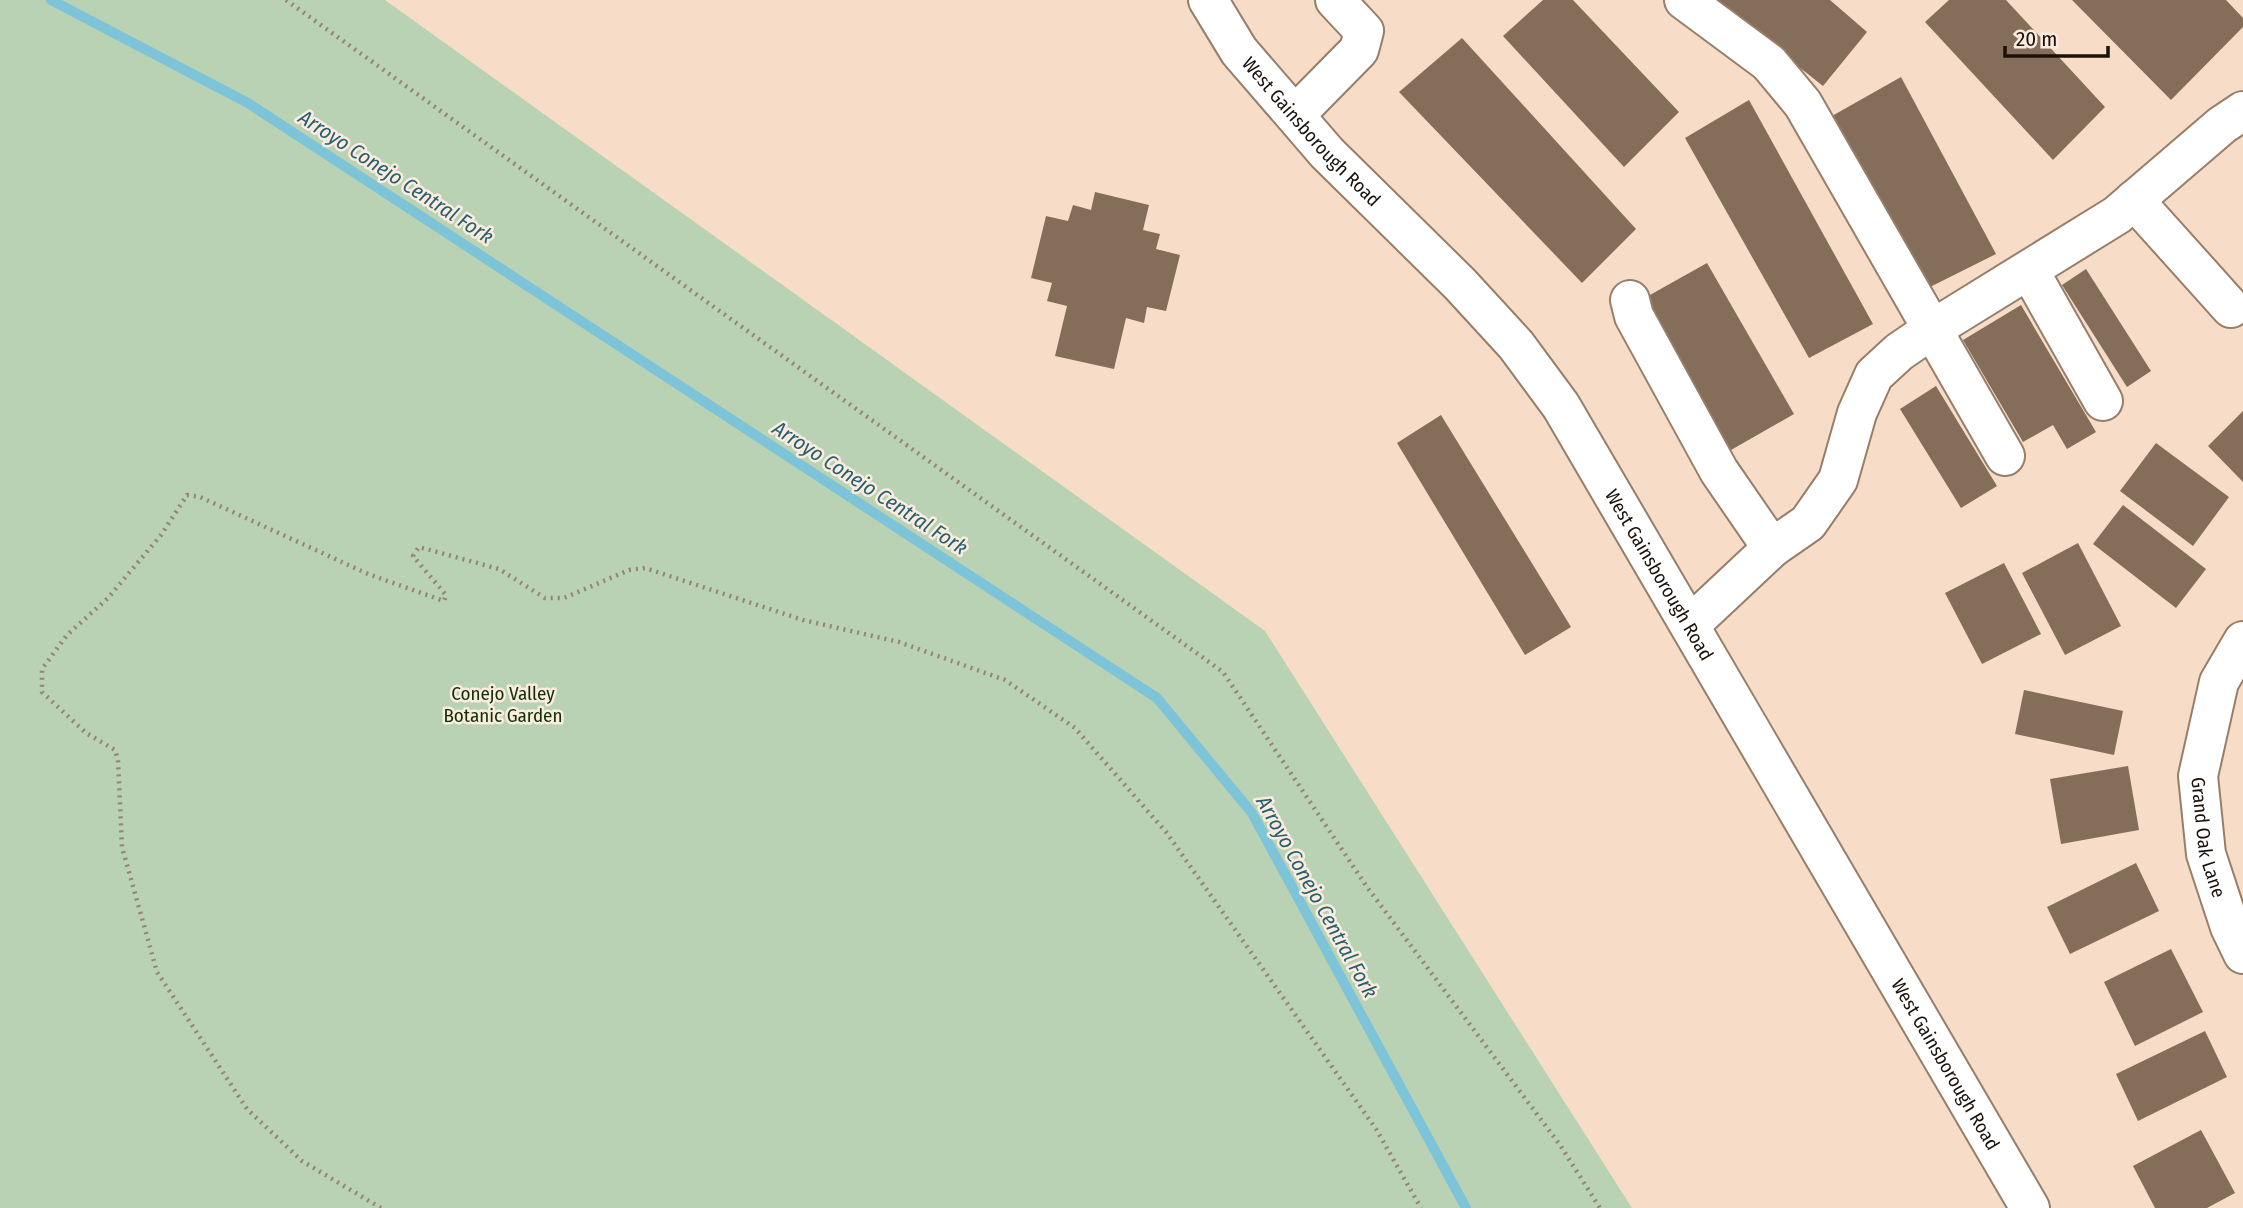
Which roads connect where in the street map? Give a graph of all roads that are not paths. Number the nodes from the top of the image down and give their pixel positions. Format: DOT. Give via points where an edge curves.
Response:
graph roads {
  1 [pos="1208,0"];
  2 [pos="1335,0"];
  3 [pos="1684,0"];
  4 [pos="2243,111"];
  5 [pos="1295,115"];
  6 [pos="2134,200"];
  7 [pos="2029,270"];
  8 [pos="1630,300"];
  9 [pos="2231,308"];
  10 [pos="1931,330"];
  11 [pos="2103,401"];
  12 [pos="2004,456"];
  13 [pos="1772,548"];
  14 [pos="1690,625"];
  15 [pos="2243,641"];
  16 [pos="2243,954"];
  17 [pos="2030,1208"];
  1 -- 5 [label="street, West Gainsborough Road" via="1239,51"];
  2 -- 5 [label="street" via="1364,31 1359,50"];
  3 -- 10 [label="street" via="1769,63 1803,104"];
  4 -- 6 [label="street"];
  5 -- 14 [label="street, West Gainsborough Road" via="1516,345 1561,406"];
  6 -- 7 [label="street"];
  6 -- 9 [label="street"];
  7 -- 10 [label="street"];
  7 -- 11 [label="street"];
  8 -- 13 [label="street" via="1634,316 1719,471"];
  10 -- 12 [label="street"];
  10 -- 13 [label="street" via="1874,375 1857,413 1838,480 1808,523"];
  13 -- 14 [label="street"];
  14 -- 17 [label="street, West Gainsborough Road"];
  15 -- 16 [label="street, Grand Oak Lane" via="2219,682 2198,776 2206,854"];
}
